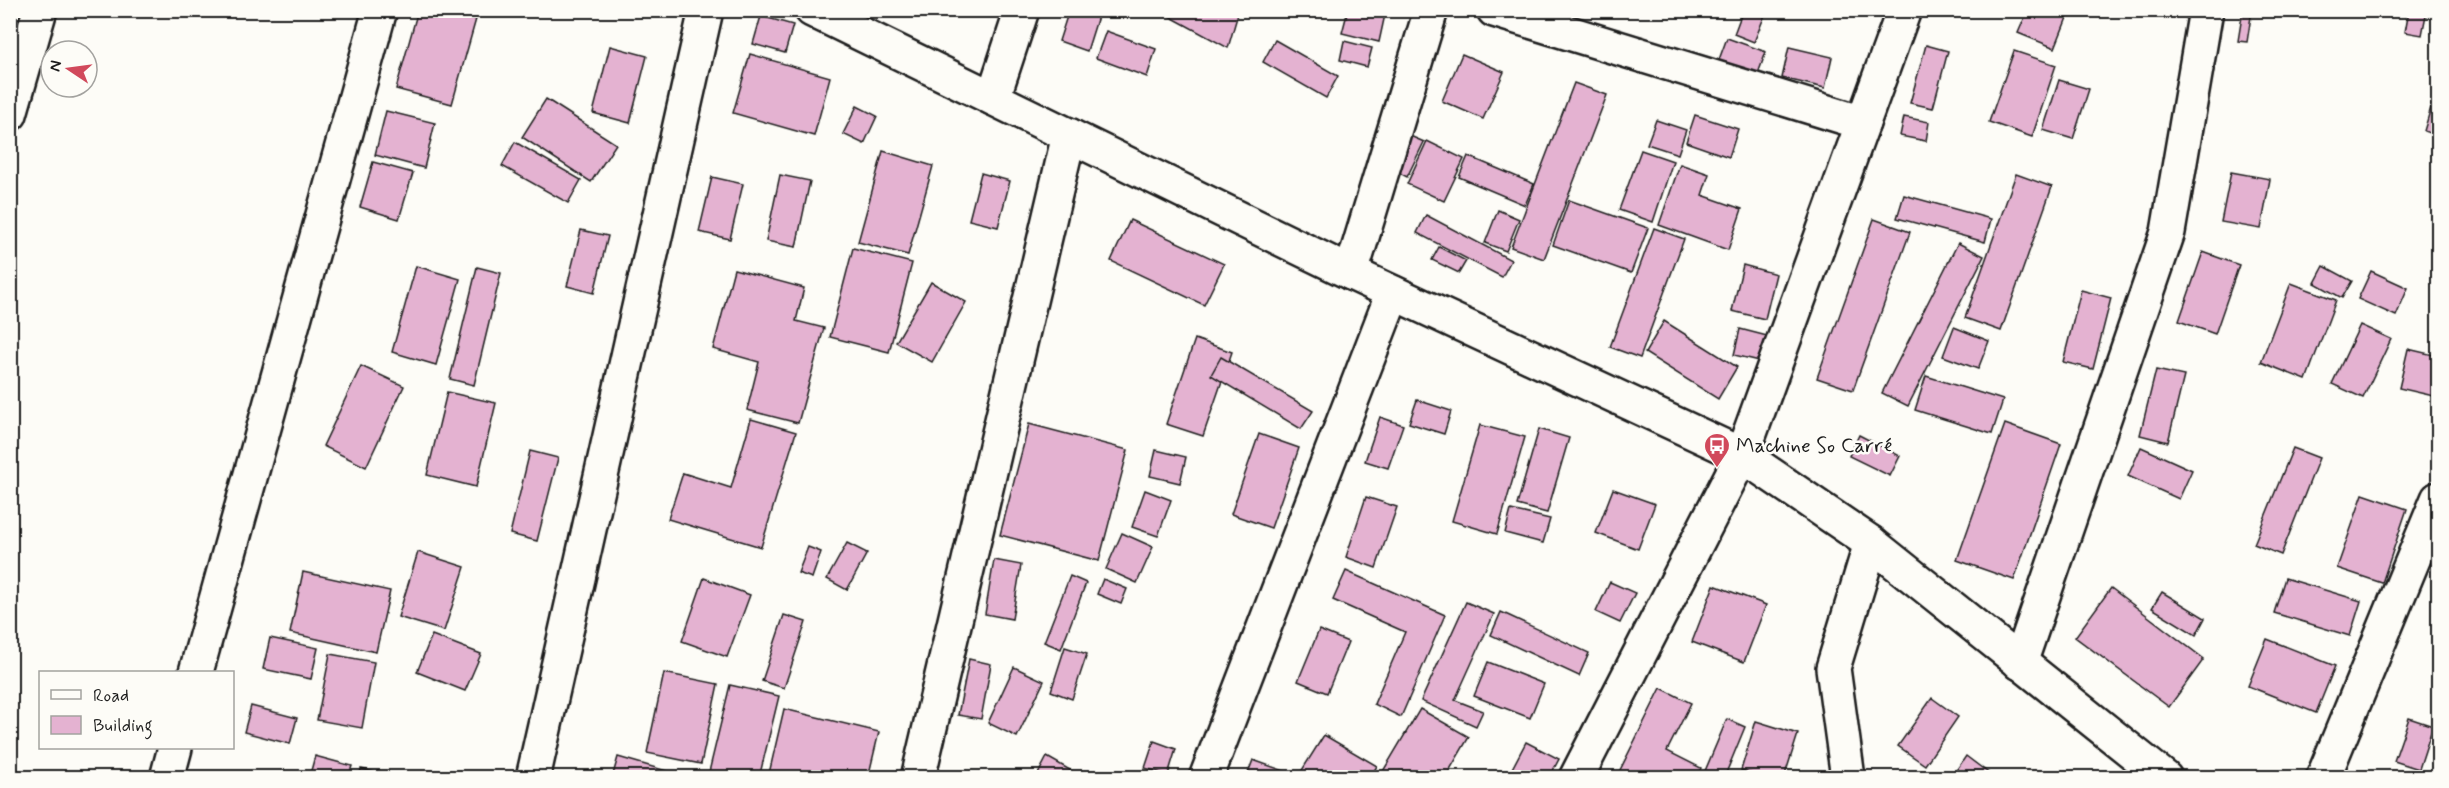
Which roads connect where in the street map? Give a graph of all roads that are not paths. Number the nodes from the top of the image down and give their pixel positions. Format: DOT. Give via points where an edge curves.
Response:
graph roads {
  1 [pos="40,10"];
  2 [pos="380,10"];
  3 [pos="706,10"];
  4 [pos="812,10"];
  5 [pos="1022,10"];
  6 [pos="1431,10"];
  7 [pos="1494,10"];
  8 [pos="1904,10"];
  9 [pos="2206,10"];
  10 [pos="993,98"];
  11 [pos="10,114"];
  12 [pos="1863,123"];
  13 [pos="1069,135"];
  14 [pos="1351,273"];
  15 [pos="1393,292"];
  16 [pos="1742,455"];
  17 [pos="2439,499"];
  18 [pos="1871,543"];
  19 [pos="2020,663"];
  20 [pos="196,671"];
  21 [pos="174,749"];
  22 [pos="166,777"];
  23 [pos="533,777"];
  24 [pos="918,777"];
  25 [pos="1206,777"];
  26 [pos="1576,777"];
  27 [pos="1848,777"];
  28 [pos="2165,777"];
  29 [pos="2323,777"];
  1 -- 11 [label="street"];
  2 -- 20 [label="street"];
  3 -- 23 [label="street"];
  4 -- 10 [label="street"];
  5 -- 10 [label="street"];
  6 -- 14 [label="street"];
  7 -- 12 [label="street"];
  8 -- 12 [label="street"];
  9 -- 19 [label="street" via="2168,232"];
  10 -- 13 [label="street"];
  12 -- 16 [label="street"];
  13 -- 14 [label="street"];
  13 -- 24 [label="street"];
  14 -- 15 [label="street"];
  15 -- 16 [label="street"];
  15 -- 25 [label="street"];
  16 -- 18 [label="street"];
  16 -- 26 [label="street"];
  17 -- 29 [label="street"];
  18 -- 19 [label="street"];
  18 -- 27 [label="street" via="1833,668"];
  19 -- 28 [label="street"];
  21 -- 22 [label="street"];
}
